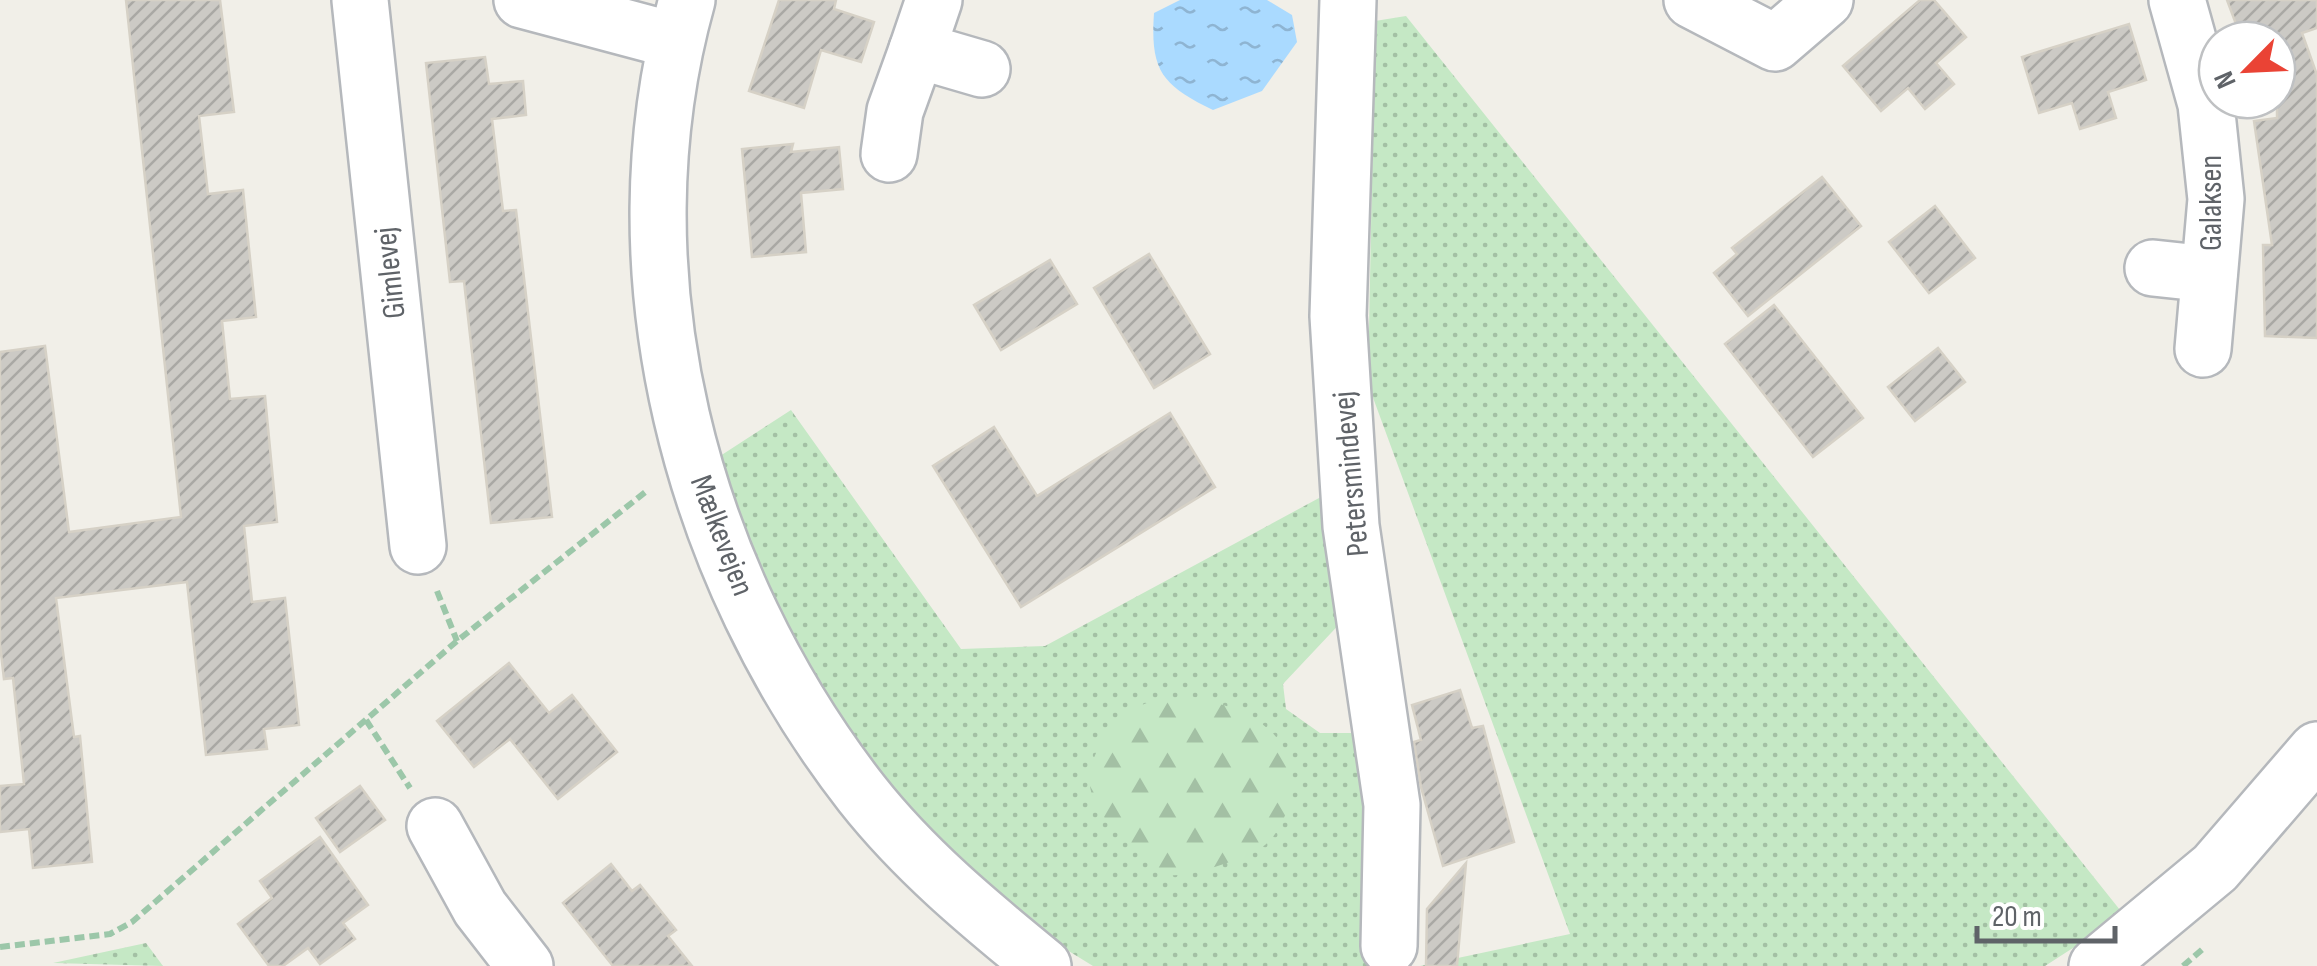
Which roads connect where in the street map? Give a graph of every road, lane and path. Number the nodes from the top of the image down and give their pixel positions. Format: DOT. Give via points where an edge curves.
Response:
graph roads {
  1 [pos="360,0"];
  2 [pos="522,0"];
  3 [pos="1348,0"];
  4 [pos="1692,0"];
  5 [pos="1825,0"];
  6 [pos="2178,0"];
  7 [pos="681,21"];
  8 [pos="926,25"];
  9 [pos="982,69"];
  10 [pos="889,154"];
  11 [pos="2153,268"];
  12 [pos="2209,274"];
  13 [pos="2203,350"];
  14 [pos="648,490"];
  15 [pos="418,546"];
  16 [pos="366,720"];
  17 [pos="2317,750"];
  18 [pos="435,826"];
  19 [pos="1390,946"];
  20 [pos="0,948"];
  21 [pos="525,966"];
  22 [pos="1043,966"];
  23 [pos="2097,966"];
  1 -- 15 [label="street, Gimlevej"];
  2 -- 7 [label="street"];
  3 -- 19 [label="street, Petersmindevej" via="1338,316 1351,526 1392,806"];
  4 -- 5 [label="street" via="1775,43"];
  6 -- 12 [label="street, Galaksen" via="2208,123 2216,199"];
  7 -- 22 [label="street, Mælkevejen" via="662,109 658,251 666,347 686,440 730,563 787,686 863,794 952,893"];
  8 -- 9 [label="street"];
  8 -- 10 [label="street" via="895,110"];
  11 -- 12 [label="street"];
  12 -- 13 [label="street, Galaksen"];
  14 -- 16 [label="path"];
  16 -- 18 [label="path"];
  16 -- 20 [label="path" via="132,922 110,934"];
  17 -- 23 [label="street" via="2215,868"];
  18 -- 21 [label="street" via="480,908"];
}
